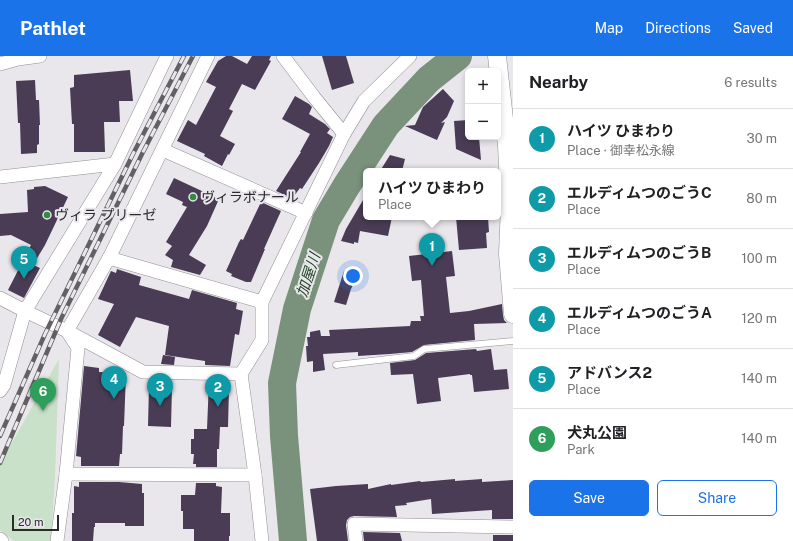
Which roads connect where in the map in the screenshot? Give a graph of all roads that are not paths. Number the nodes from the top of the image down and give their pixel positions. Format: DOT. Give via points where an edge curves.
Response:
graph roads {
  1 [pos="40,56"];
  2 [pos="167,56"];
  3 [pos="208,56"];
  4 [pos="283,56"];
  5 [pos="410,56"];
  6 [pos="497,56"];
  7 [pos="0,64"];
  8 [pos="344,134"];
  9 [pos="510,146"];
  10 [pos="162,150"];
  11 [pos="115,164"];
  12 [pos="0,177"];
  13 [pos="511,204"];
  14 [pos="306,213"];
  15 [pos="511,254"];
  16 [pos="109,258"];
  17 [pos="0,298"];
  18 [pos="262,302"];
  19 [pos="25,311"];
  20 [pos="513,314"];
  21 [pos="68,331"];
  22 [pos="513,341"];
  23 [pos="336,365"];
  24 [pos="241,374"];
  25 [pos="1,387"];
  26 [pos="66,474"];
  27 [pos="255,475"];
  28 [pos="513,527"];
  29 [pos="57,541"];
  30 [pos="262,541"];
  31 [pos="356,541"];
  1 -- 7 [label="street"];
  2 -- 11 [label="street"];
  3 -- 10 [label="street"];
  4 -- 8 [label="street"];
  5 -- 8 [label="street" via="364,101"];
  6 -- 9 [label="main road"];
  8 -- 14 [label="street"];
  9 -- 13 [label="main road"];
  10 -- 14 [label="street"];
  10 -- 16 [label="street"];
  11 -- 12 [label="street"];
  11 -- 19 [label="street"];
  13 -- 15 [label="main road"];
  14 -- 18 [label="street"];
  15 -- 20 [label="main road"];
  16 -- 18 [label="street"];
  16 -- 21 [label="street"];
  17 -- 19 [label="street"];
  18 -- 24 [label="street" via="262,340"];
  19 -- 21 [label="street"];
  19 -- 25 [label="street"];
  21 -- 24 [label="street" via="143,372"];
  21 -- 26 [label="street" via="78,348"];
  22 -- 23 [label="lane" via="424,349 414,356"];
  24 -- 27 [label="street"];
  26 -- 27 [label="street"];
  26 -- 29 [label="street"];
  27 -- 30 [label="street"];
  28 -- 31 [label="street" via="354,524"];
}
